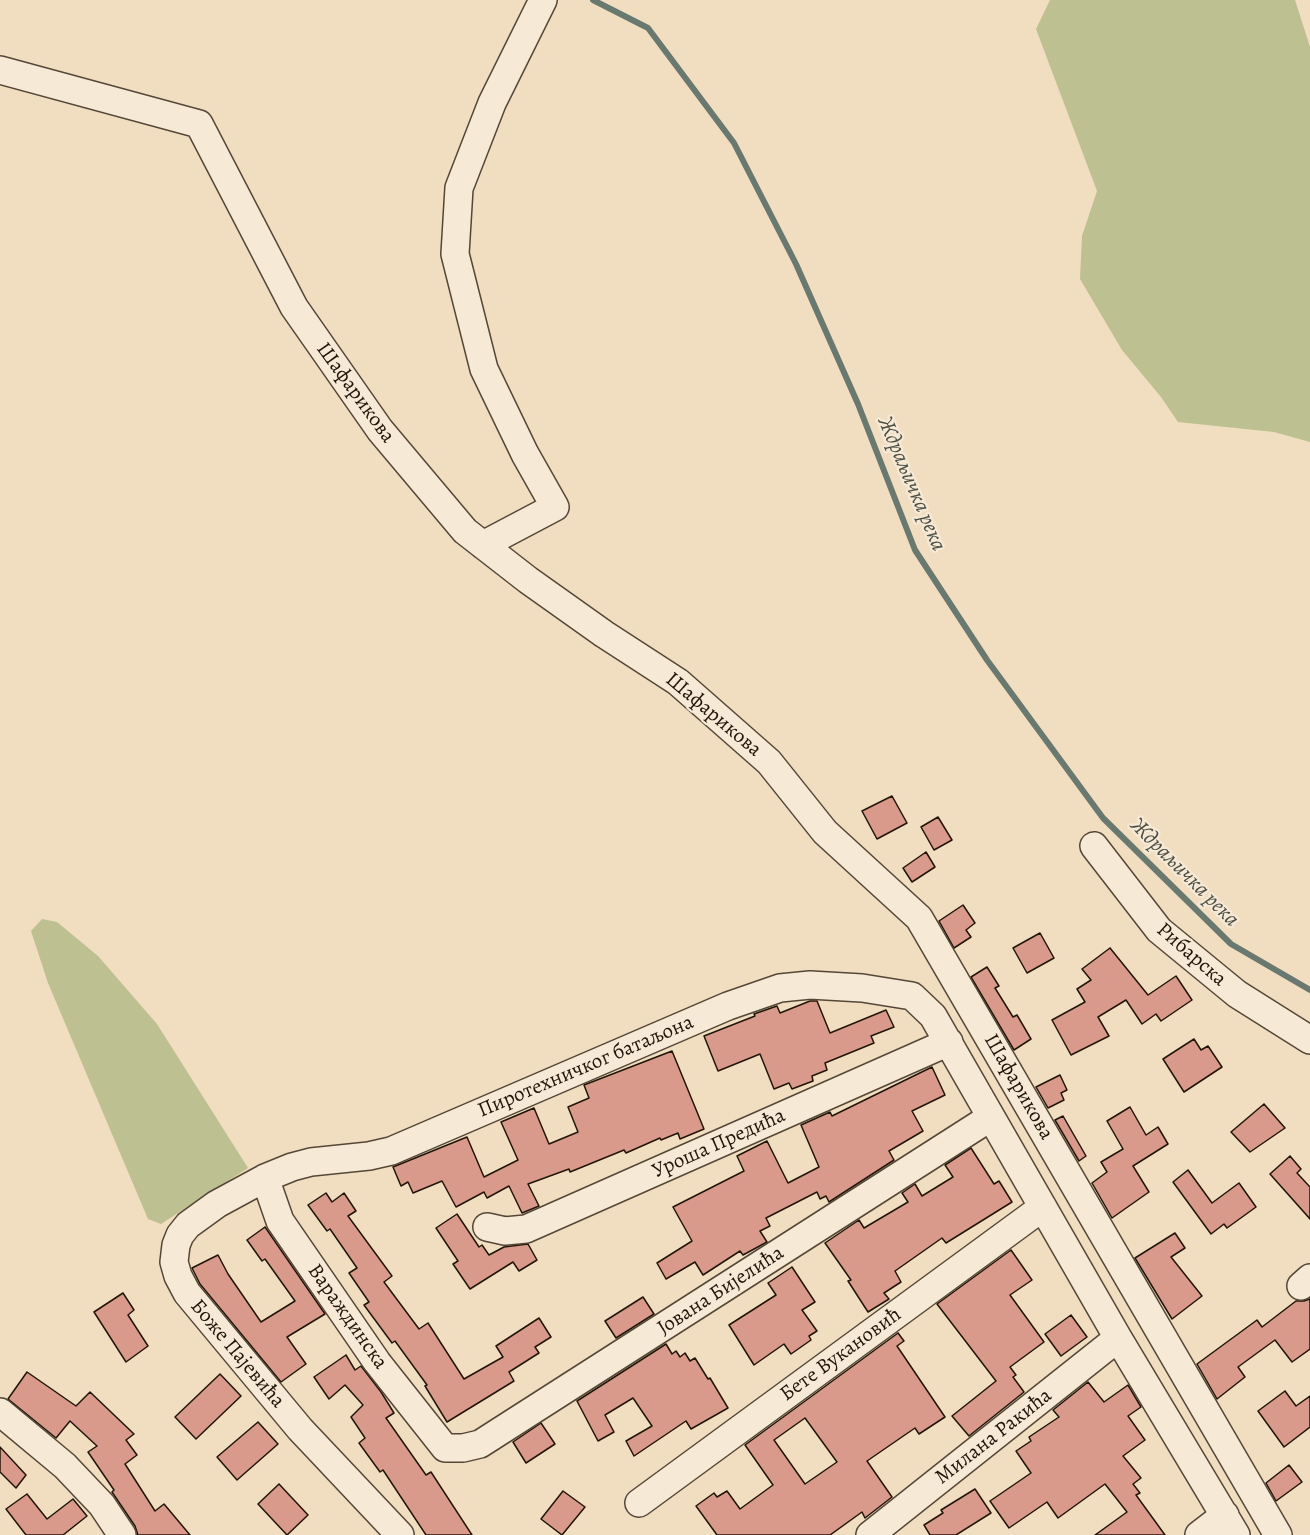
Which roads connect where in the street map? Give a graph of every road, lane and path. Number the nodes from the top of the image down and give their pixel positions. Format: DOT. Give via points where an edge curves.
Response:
graph roads {
  1 [pos="543,0"];
  2 [pos="0,70"];
  3 [pos="483,545"];
  4 [pos="1094,846"];
  5 [pos="1310,1040"];
  6 [pos="949,1042"];
  7 [pos="991,1117"];
  8 [pos="265,1178"];
  9 [pos="1042,1207"];
  10 [pos="487,1227"];
  11 [pos="1118,1338"];
  12 [pos="0,1412"];
  13 [pos="445,1448"];
  14 [pos="639,1503"];
  15 [pos="1230,1525"];
  16 [pos="123,1535"];
  17 [pos="400,1535"];
  18 [pos="870,1535"];
  19 [pos="1199,1535"];
  20 [pos="1278,1535"];
  1 -- 3 [label="street" via="492,103 459,188 455,254 484,369 555,507"];
  2 -- 3 [label="street, Шафарикова" via="199,124 294,307 380,430 465,531"];
  3 -- 20 [label="street, Шафарикова" via="595,628 678,682 769,762 825,832 919,918"];
  4 -- 5 [label="street, Рибарска" via="1159,930 1238,994"];
  6 -- 7 [label="street"];
  6 -- 8 [label="street, Пиротехничког батаљона" via="933,1016 912,996 862,988 780,988 728,1006 391,1151 311,1162"];
  6 -- 10 [label="street, Уроша Предића" via="526,1229 505,1231"];
  7 -- 9 [label="street"];
  7 -- 13 [label="street, Јована Бијелића" via="480,1444"];
  8 -- 13 [label="street, Вараждинска" via="280,1221 377,1362"];
  8 -- 17 [label="street, Боже Пајевића" via="217,1204 180,1235 174,1262 178,1276 200,1311 300,1429"];
  9 -- 11 [label="street"];
  9 -- 14 [label="street, Бете Вукановић"];
  11 -- 15 [label="street"];
  11 -- 18 [label="street, Милана Ракића"];
  12 -- 16 [label="street" via="65,1466 102,1505"];
  15 -- 19 [label="street"];
}
